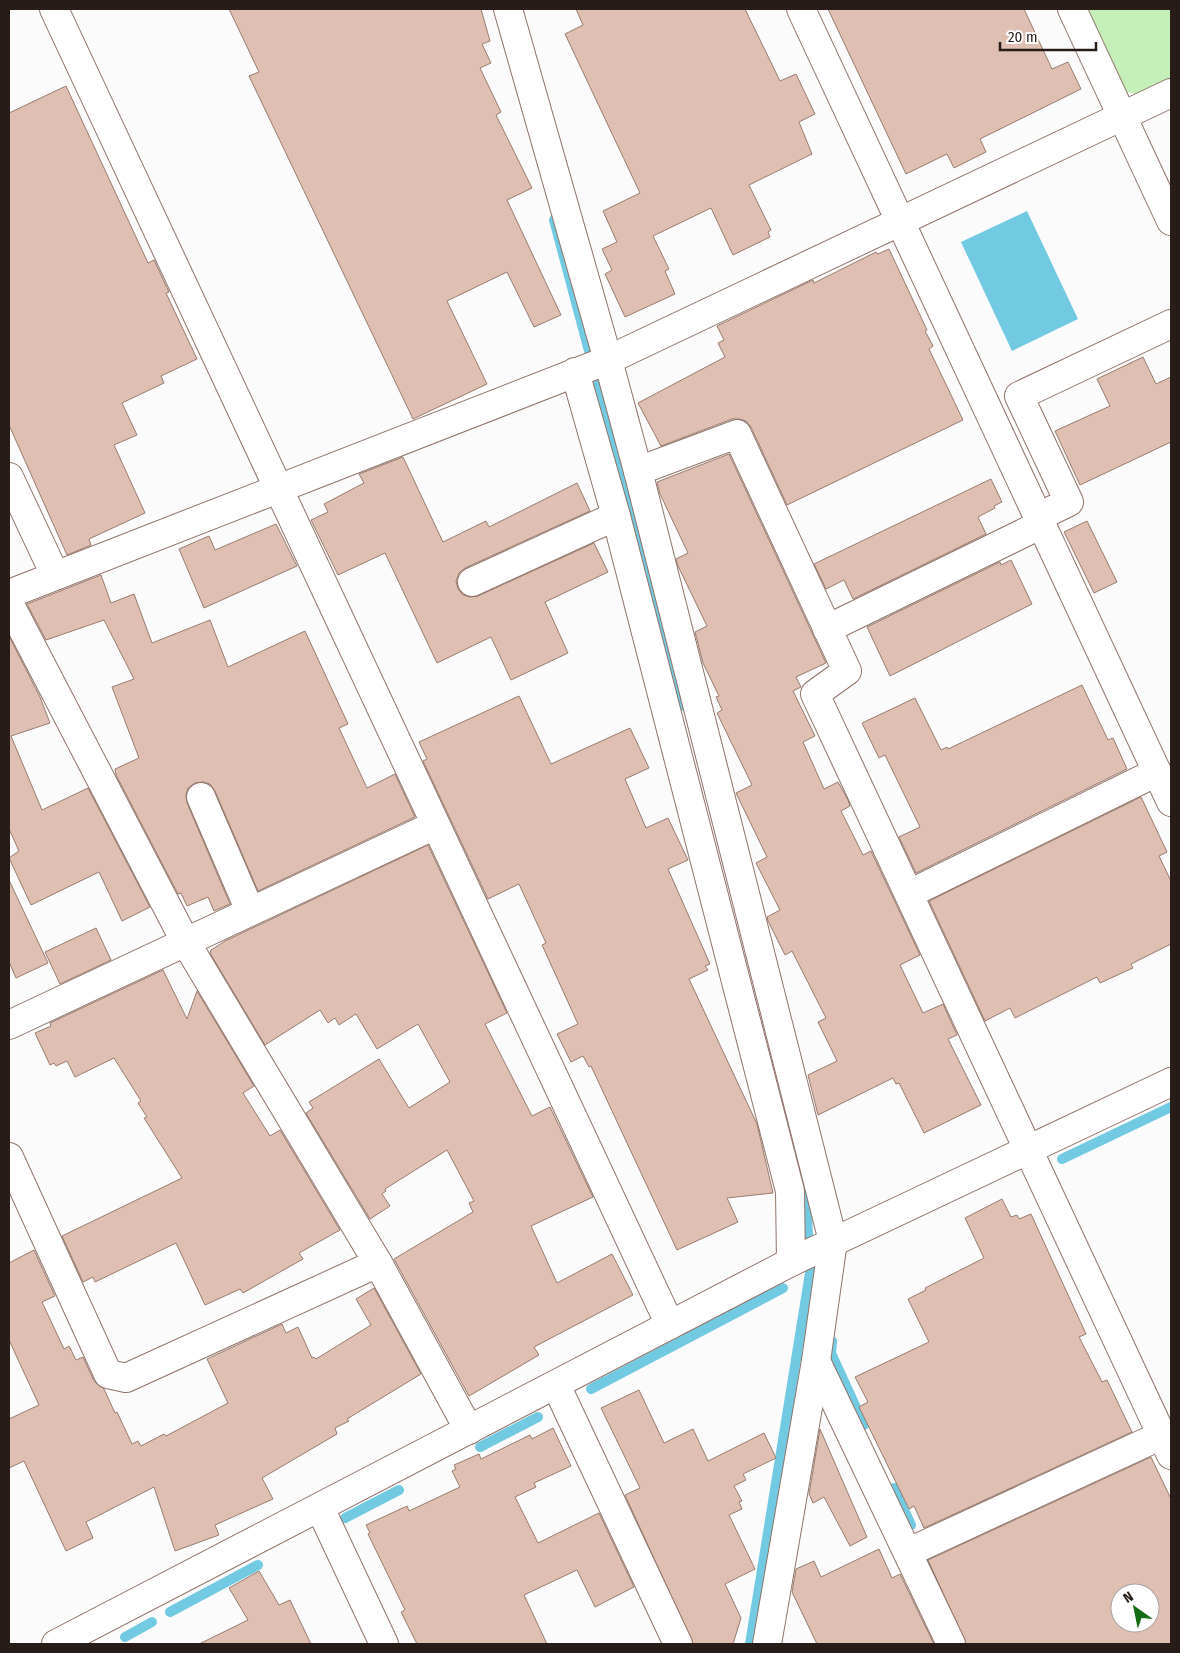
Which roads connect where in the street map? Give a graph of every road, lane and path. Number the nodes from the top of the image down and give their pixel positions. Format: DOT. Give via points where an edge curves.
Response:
graph roads {
  1 [pos="54,9"];
  2 [pos="508,9"];
  3 [pos="801,9"];
  4 [pos="1072,9"];
  5 [pos="1171,94"];
  6 [pos="1122,116"];
  7 [pos="900,220"];
  8 [pos="1171,221"];
  9 [pos="1171,324"];
  10 [pos="608,360"];
  11 [pos="575,372"];
  12 [pos="638,471"];
  13 [pos="9,477"];
  14 [pos="278,488"];
  15 [pos="616,516"];
  16 [pos="1040,520"];
  17 [pos="55,575"];
  18 [pos="472,582"];
  19 [pos="9,594"];
  20 [pos="9,603"];
  21 [pos="827,629"];
  22 [pos="1157,772"];
  23 [pos="201,797"];
  24 [pos="1171,802"];
  25 [pos="435,825"];
  26 [pos="909,894"];
  27 [pos="250,911"];
  28 [pos="186,941"];
  29 [pos="9,1025"];
  30 [pos="1171,1082"];
  31 [pos="1030,1149"];
  32 [pos="9,1157"];
  33 [pos="833,1241"];
  34 [pos="378,1262"];
  35 [pos="791,1262"];
  36 [pos="670,1325"];
  37 [pos="816,1361"];
  38 [pos="556,1385"];
  39 [pos="470,1430"];
  40 [pos="1167,1445"];
  41 [pos="320,1508"];
  42 [pos="909,1552"];
  43 [pos="92,1636"];
  44 [pos="56,1644"];
  45 [pos="384,1644"];
  46 [pos="678,1644"];
  47 [pos="767,1644"];
  48 [pos="951,1644"];
  1 -- 14 [label="street"];
  2 -- 10 [label="street"];
  3 -- 7 [label="street"];
  4 -- 6 [label="street"];
  5 -- 6 [label="street"];
  6 -- 7 [label="street"];
  6 -- 8 [label="street"];
  7 -- 10 [label="street"];
  7 -- 16 [label="street"];
  9 -- 16 [label="street" via="1019,396 1069,502"];
  10 -- 11 [label="street"];
  10 -- 12 [label="street"];
  11 -- 14 [label="street"];
  11 -- 15 [label="street"];
  12 -- 21 [label="street" via="737,434"];
  12 -- 33 [label="street"];
  13 -- 17 [label="street"];
  14 -- 17 [label="street"];
  14 -- 25 [label="street"];
  15 -- 18 [label="street"];
  15 -- 35 [label="street" via="790,1191"];
  16 -- 21 [label="street"];
  16 -- 22 [label="street"];
  17 -- 19 [label="street"];
  20 -- 28 [label="street"];
  21 -- 26 [label="street" via="847,671 815,694"];
  22 -- 24 [label="street"];
  22 -- 26 [label="street"];
  23 -- 27 [label="street"];
  25 -- 27 [label="street"];
  25 -- 36 [label="street"];
  26 -- 31 [label="street"];
  27 -- 28 [label="street"];
  28 -- 29 [label="street"];
  28 -- 34 [label="street"];
  30 -- 31 [label="street"];
  31 -- 33 [label="street"];
  31 -- 40 [label="street"];
  32 -- 34 [label="street" via="108,1374 126,1378"];
  33 -- 35 [label="street"];
  33 -- 37 [label="street"];
  34 -- 39 [label="street"];
  35 -- 36 [label="street"];
  36 -- 38 [label="street"];
  37 -- 42 [label="street"];
  37 -- 47 [label="street"];
  38 -- 39 [label="street"];
  38 -- 46 [label="street"];
  39 -- 41 [label="street"];
  40 -- 42 [label="street"];
  41 -- 43 [label="street"];
  41 -- 45 [label="street"];
  42 -- 48 [label="street"];
  43 -- 44 [label="street"];
}
